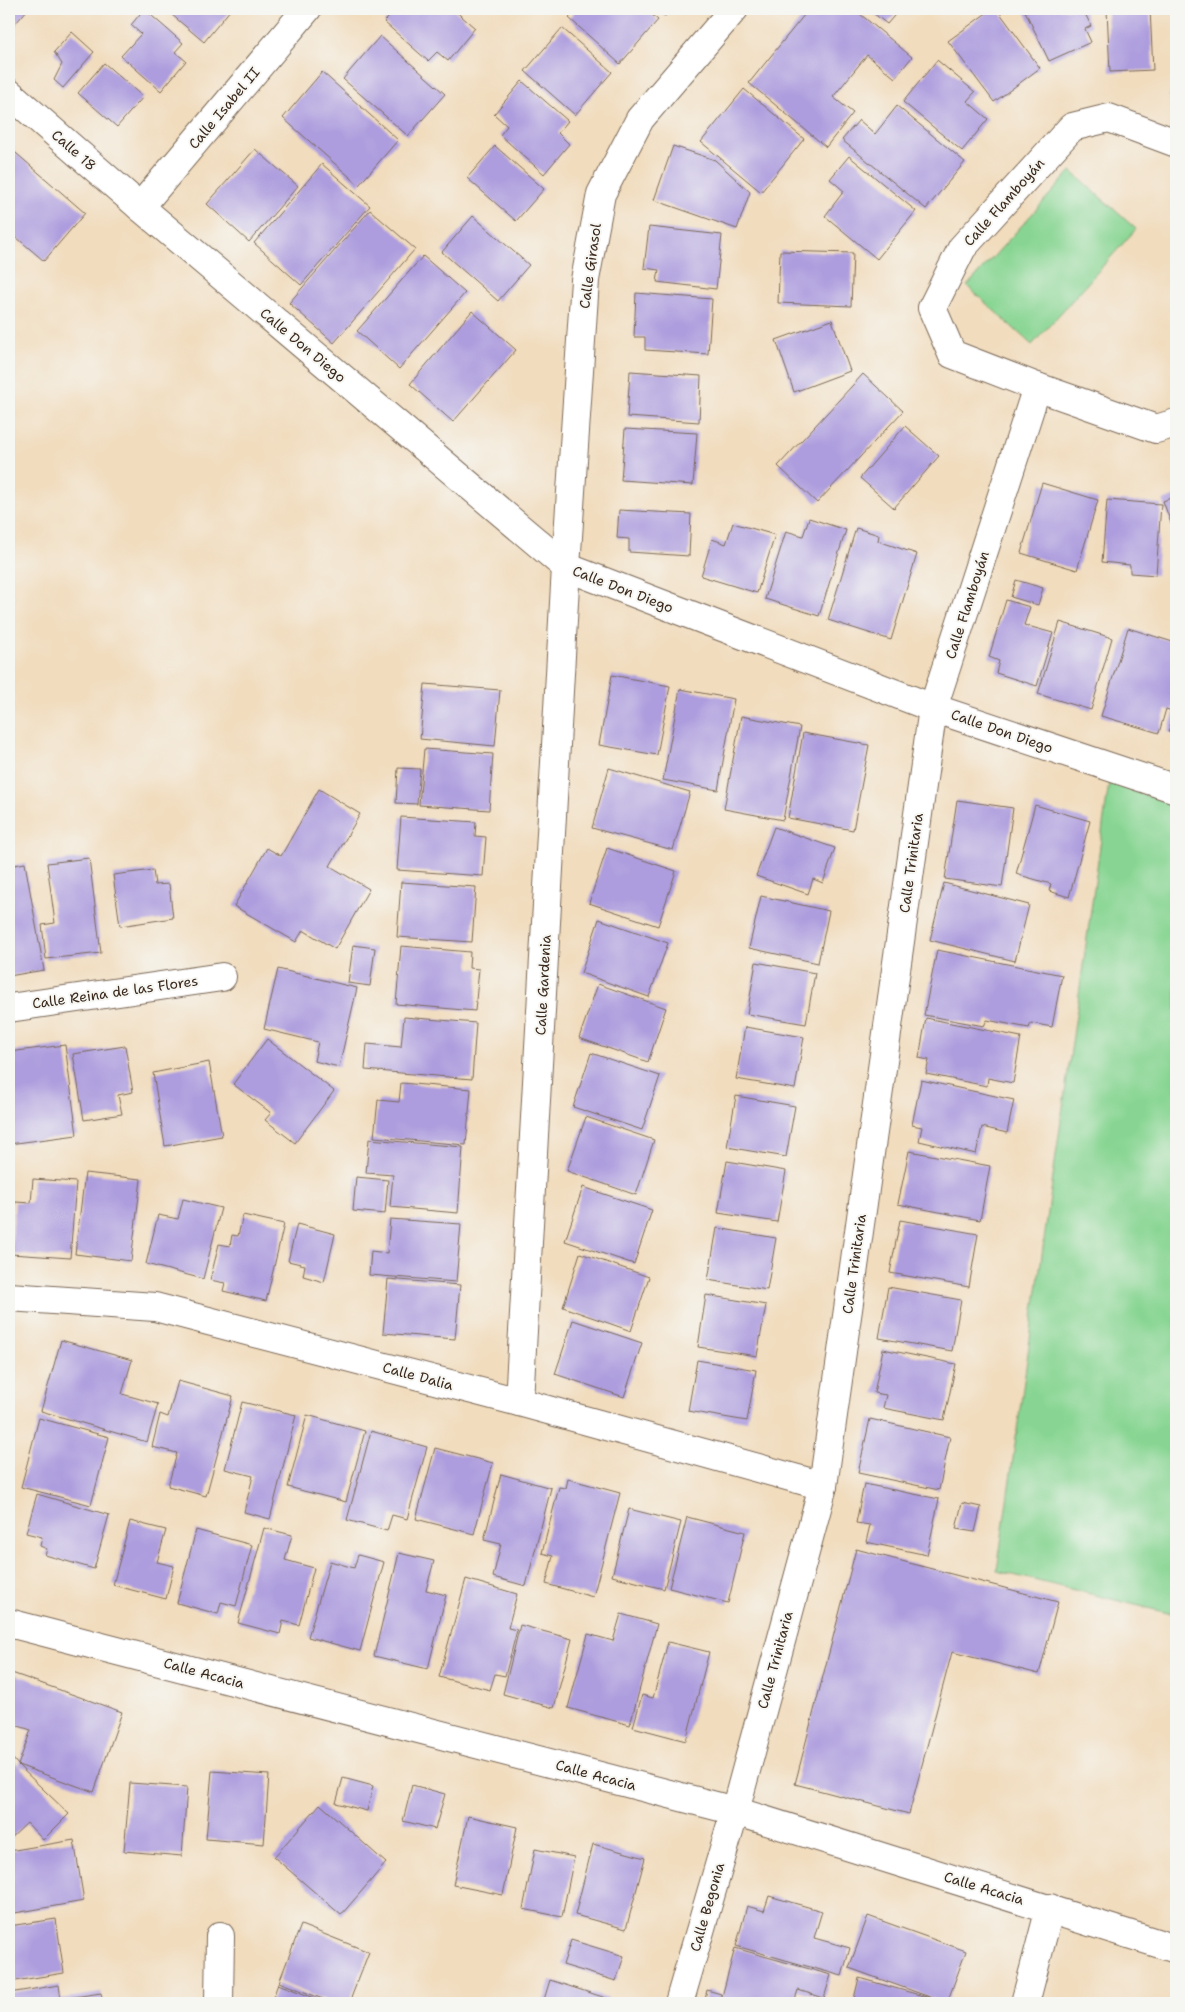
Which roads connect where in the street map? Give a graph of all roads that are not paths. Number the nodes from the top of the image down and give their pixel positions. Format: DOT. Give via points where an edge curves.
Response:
graph roads {
  1 [pos="307,9"];
  2 [pos="734,9"];
  3 [pos="9,93"];
  4 [pos="1176,143"];
  5 [pos="140,207"];
  6 [pos="1037,387"];
  7 [pos="1176,423"];
  8 [pos="566,567"];
  9 [pos="933,708"];
  10 [pos="1176,789"];
  11 [pos="222,977"];
  12 [pos="9,1008"];
  13 [pos="9,1296"];
  14 [pos="519,1402"];
  15 [pos="822,1486"];
  16 [pos="9,1623"];
  17 [pos="735,1811"];
  18 [pos="1050,1908"];
  19 [pos="220,1936"];
  20 [pos="1176,1949"];
  21 [pos="218,2003"];
  22 [pos="679,2003"];
  23 [pos="1025,2003"];
  1 -- 5 [label="street, Calle Isabel II"];
  2 -- 8 [label="street, Calle Girasol" via="640,119 601,194 585,280"];
  3 -- 5 [label="street, Calle 18"];
  4 -- 6 [label="street, Calle Flamboyán" via="1109,118 1072,128 962,248 932,308 952,354"];
  5 -- 8 [label="street, Calle Don Diego"];
  6 -- 7 [label="street, Calle Flamboyán" via="1156,429"];
  6 -- 9 [label="street, Calle Flamboyán"];
  8 -- 9 [label="street, Calle Don Diego"];
  8 -- 14 [label="street, Calle Gardenia"];
  9 -- 10 [label="street, Calle Don Diego"];
  9 -- 15 [label="street, Calle Trinitaria"];
  11 -- 12 [label="street, Calle Reina de las Flores"];
  13 -- 14 [label="street, Calle Dalia" via="155,1307"];
  14 -- 15 [label="street, Calle Dalia"];
  15 -- 17 [label="street, Calle Trinitaria"];
  16 -- 17 [label="street, Calle Acacia"];
  17 -- 18 [label="street, Calle Acacia"];
  17 -- 22 [label="street, Calle Begonia"];
  18 -- 20 [label="street, Calle Acacia"];
  18 -- 23 [label="street"];
  19 -- 21 [label="street"];
}
